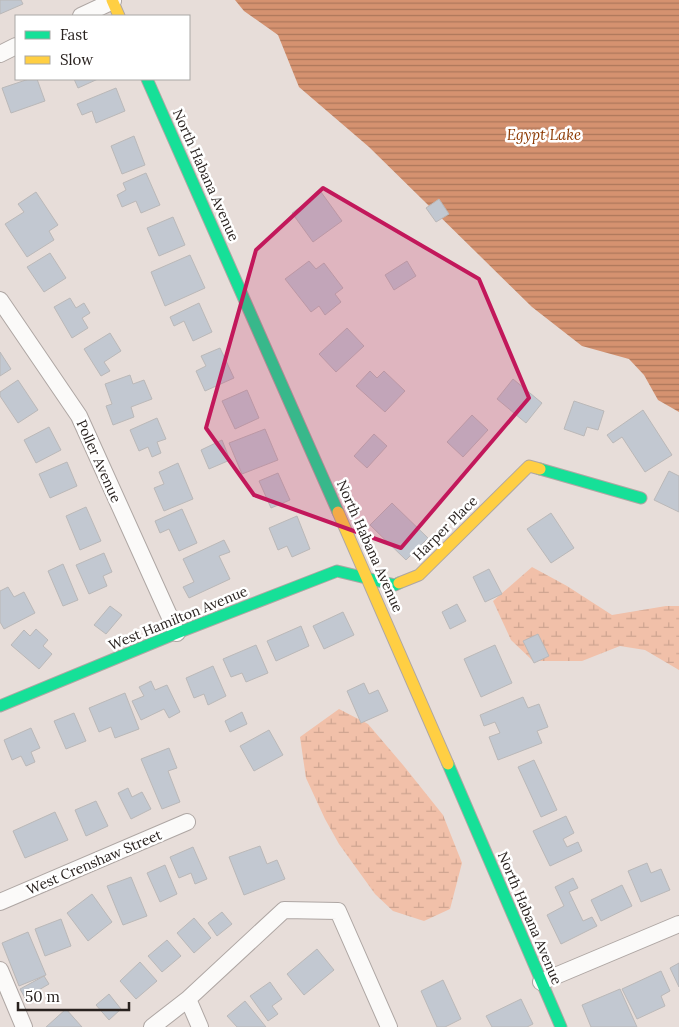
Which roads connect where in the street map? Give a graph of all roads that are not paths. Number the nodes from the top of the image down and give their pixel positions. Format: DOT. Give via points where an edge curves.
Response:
graph roads {
  1 [pos="115,6"];
  2 [pos="84,15"];
  3 [pos="15,46"];
  4 [pos="0,54"];
  5 [pos="147,80"];
  6 [pos="0,300"];
  7 [pos="642,498"];
  8 [pos="368,579"];
  9 [pos="177,633"];
  10 [pos="1,704"];
  11 [pos="187,822"];
  12 [pos="0,902"];
  13 [pos="679,924"];
  14 [pos="0,970"];
  15 [pos="541,982"];
  16 [pos="188,999"];
  17 [pos="24,1027"];
  18 [pos="152,1027"];
  19 [pos="200,1027"];
  20 [pos="389,1027"];
  21 [pos="561,1027"];
  1 -- 2 [label="street"];
  3 -- 4 [label="street"];
  5 -- 8 [label="street, North Habana Avenue"];
  6 -- 9 [label="street, Poller Avenue" via="79,416"];
  7 -- 8 [label="street, Harper Place" via="530,466 419,574 395,585"];
  8 -- 9 [label="street, West Hamilton Avenue" via="337,571"];
  8 -- 15 [label="street, North Habana Avenue"];
  9 -- 10 [label="street, West Hamilton Avenue"];
  11 -- 12 [label="street, West Crenshaw Street"];
  13 -- 15 [label="street"];
  14 -- 17 [label="street"];
  15 -- 21 [label="street, North Habana Avenue"];
  16 -- 18 [label="street"];
  16 -- 19 [label="street"];
  16 -- 20 [label="street" via="284,910 338,911"];
}
